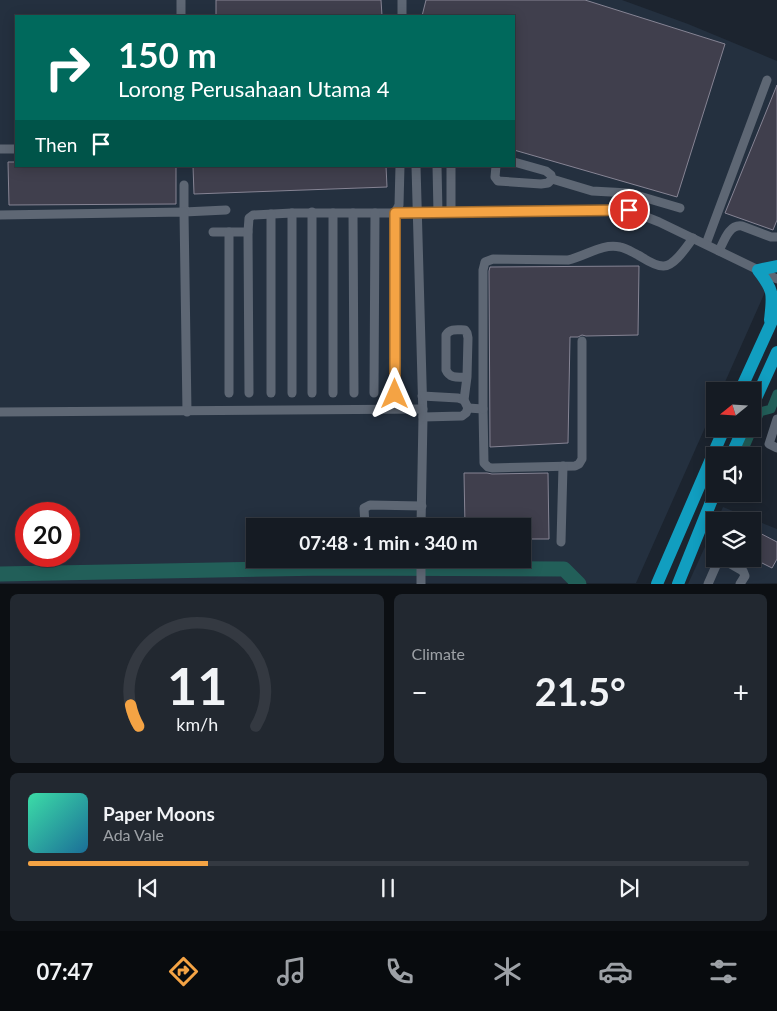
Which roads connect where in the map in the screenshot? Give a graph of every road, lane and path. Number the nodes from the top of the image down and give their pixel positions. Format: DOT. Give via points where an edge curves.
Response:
graph roads {
  1 [pos="181,0"];
  2 [pos="402,0"];
  3 [pos="181,15"];
  4 [pos="402,15"];
  5 [pos="767,80"];
  6 [pos="15,148"];
  7 [pos="0,149"];
  8 [pos="515,162"];
  9 [pos="400,167"];
  10 [pos="416,167"];
  11 [pos="437,167"];
  12 [pos="451,167"];
  13 [pos="496,167"];
  14 [pos="552,179"];
  15 [pos="184,185"];
  16 [pos="680,208"];
  17 [pos="226,210"];
  18 [pos="184,212"];
  19 [pos="312,212"];
  20 [pos="292,213"];
  21 [pos="333,213"];
  22 [pos="353,213"];
  23 [pos="375,213"];
  24 [pos="395,213"];
  25 [pos="416,213"];
  26 [pos="438,213"];
  27 [pos="451,213"];
  28 [pos="271,214"];
  29 [pos="0,216"];
  30 [pos="213,232"];
  31 [pos="230,232"];
  32 [pos="248,232"];
  33 [pos="777,237"];
  34 [pos="693,238"];
  35 [pos="706,244"];
  36 [pos="719,251"];
  37 [pos="777,266"];
  38 [pos="758,270"];
  39 [pos="777,279"];
  40 [pos="777,310"];
  41 [pos="770,325"];
  42 [pos="582,341"];
  43 [pos="777,352"];
  44 [pos="467,378"];
  45 [pos="744,382"];
  46 [pos="761,387"];
  47 [pos="229,393"];
  48 [pos="249,393"];
  49 [pos="271,393"];
  50 [pos="292,393"];
  51 [pos="312,393"];
  52 [pos="333,393"];
  53 [pos="354,393"];
  54 [pos="374,393"];
  55 [pos="395,394"];
  56 [pos="466,404"];
  57 [pos="423,406"];
  58 [pos="483,408"];
  59 [pos="0,412"];
  60 [pos="187,412"];
  61 [pos="777,419"];
  62 [pos="720,438"];
  63 [pos="777,448"];
  64 [pos="563,466"];
  65 [pos="422,506"];
  66 [pos="365,518"];
  67 [pos="421,518"];
  68 [pos="706,527"];
  69 [pos="562,542"];
  70 [pos="716,567"];
  71 [pos="734,567"];
  72 [pos="421,568"];
  73 [pos="421,584"];
  74 [pos="658,584"];
  75 [pos="678,584"];
  76 [pos="708,584"];
  77 [pos="740,584"];
  1 -- 3 [label="street"];
  2 -- 4 [label="street"];
  5 -- 35 [label="street"];
  6 -- 7 [label="street"];
  8 -- 14 [label="street" via="546,171"];
  9 -- 24 [label="street" via="399,205"];
  10 -- 25 [label="street"];
  11 -- 26 [label="street"];
  12 -- 27 [label="street"];
  13 -- 14 [label="street" via="498,181 541,184"];
  14 -- 16 [label="street" via="592,191 629,193"];
  15 -- 18 [label="street"];
  17 -- 18 [label="street"];
  18 -- 29 [label="street"];
  18 -- 60 [label="street"];
  19 -- 20 [label="street"];
  19 -- 21 [label="street"];
  19 -- 51 [label="street"];
  20 -- 28 [label="street"];
  20 -- 50 [label="street"];
  21 -- 22 [label="street"];
  21 -- 52 [label="street"];
  22 -- 23 [label="street"];
  22 -- 53 [label="street"];
  23 -- 24 [label="street"];
  23 -- 54 [label="street"];
  24 -- 25 [label="street"];
  24 -- 55 [label="street"];
  25 -- 26 [label="street"];
  25 -- 57 [label="street"];
  26 -- 27 [label="street"];
  27 -- 34 [label="street" via="629,210"];
  28 -- 32 [label="street" via="250,216"];
  28 -- 49 [label="street"];
  30 -- 31 [label="street"];
  31 -- 32 [label="street"];
  31 -- 47 [label="street"];
  32 -- 48 [label="street"];
  33 -- 36 [label="street" via="737,225"];
  34 -- 35 [label="street"];
  34 -- 58 [label="street" via="679,256 663,266 622,247 607,246 568,260 493,259 485,262"];
  35 -- 36 [label="street"];
  36 -- 38 [label="street"];
  37 -- 38 [label="highway"];
  38 -- 39 [label="street"];
  38 -- 41 [label="highway" via="772,293"];
  40 -- 41 [label="highway"];
  41 -- 45 [label="highway"];
  42 -- 64 [label="street" via="582,459 576,466"];
  43 -- 46 [label="highway"];
  44 -- 44 [label="street" via="467,333 465,330 452,330 446,335 446,370 452,377"];
  44 -- 56 [label="street"];
  56 -- 57 [label="street" via="458,398"];
  56 -- 57 [label="street" via="466,413 462,416"];
  56 -- 58 [label="street"];
  57 -- 60 [label="street"];
  57 -- 65 [label="street"];
  58 -- 64 [label="street" via="484,463 488,467"];
  59 -- 60 [label="street"];
  61 -- 63 [label="street" via="770,444"];
  62 -- 74 [label="highway"];
  64 -- 69 [label="street"];
  65 -- 66 [label="street" via="370,505 364,508"];
  65 -- 67 [label="street"];
  68 -- 75 [label="highway"];
  70 -- 76 [label="street"];
  71 -- 77 [label="street" via="743,572"];
  72 -- 73 [label="street"];
}
